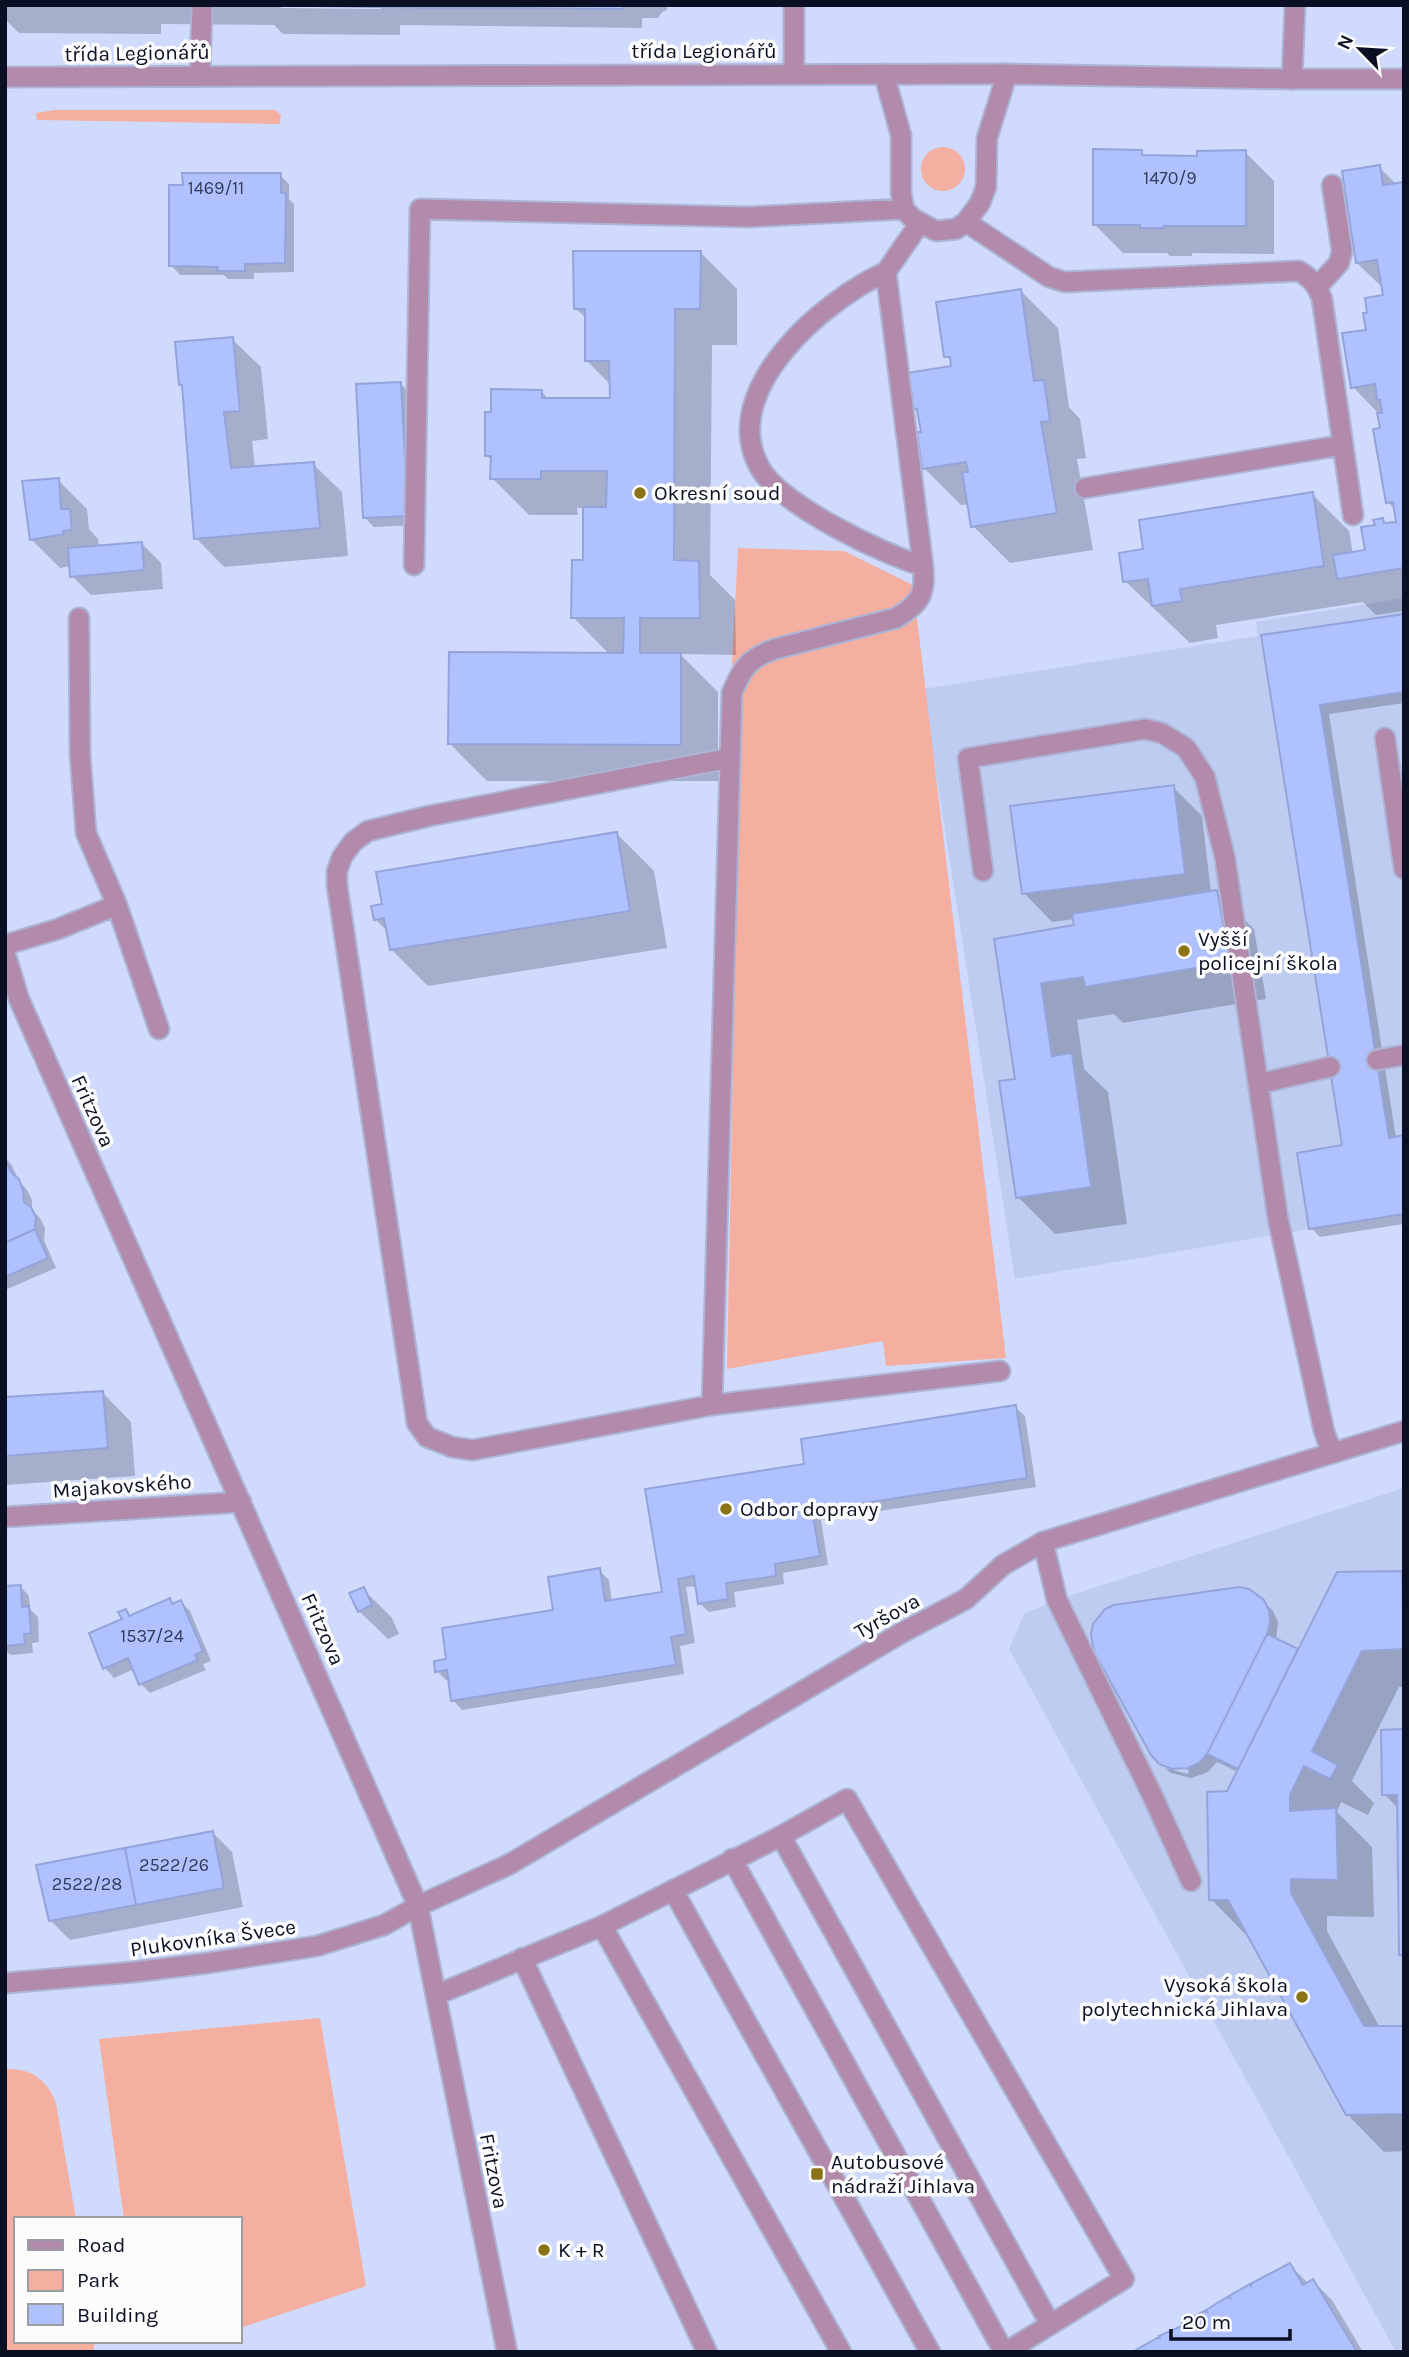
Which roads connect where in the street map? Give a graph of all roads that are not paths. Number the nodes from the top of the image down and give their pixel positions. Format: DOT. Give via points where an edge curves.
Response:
graph roads {
  1 [pos="794,5"];
  2 [pos="1295,5"];
  3 [pos="202,8"];
  4 [pos="794,74"];
  5 [pos="884,74"];
  6 [pos="1007,74"];
  7 [pos="200,75"];
  8 [pos="5,77"];
  9 [pos="1292,79"];
  10 [pos="1404,79"];
  11 [pos="1332,185"];
  12 [pos="904,209"];
  13 [pos="966,222"];
  14 [pos="920,223"];
  15 [pos="886,272"];
  16 [pos="1318,286"];
  17 [pos="1343,445"];
  18 [pos="1085,488"];
  19 [pos="1353,515"];
  20 [pos="414,565"];
  21 [pos="923,566"];
  22 [pos="79,618"];
  23 [pos="1385,738"];
  24 [pos="730,758"];
  25 [pos="1404,869"];
  26 [pos="983,871"];
  27 [pos="117,905"];
  28 [pos="5,945"];
  29 [pos="5,953"];
  30 [pos="159,1029"];
  31 [pos="1404,1055"];
  32 [pos="1377,1060"];
  33 [pos="1330,1068"];
  34 [pos="1258,1084"];
  35 [pos="1000,1371"];
  36 [pos="712,1405"];
  37 [pos="1404,1431"];
  38 [pos="1332,1453"];
  39 [pos="242,1502"];
  40 [pos="5,1517"];
  41 [pos="1043,1542"];
  42 [pos="780,1836"];
  43 [pos="732,1859"];
  44 [pos="1191,1881"];
  45 [pos="673,1890"];
  46 [pos="418,1906"];
  47 [pos="602,1926"];
  48 [pos="522,1958"];
  49 [pos="5,1983"];
  50 [pos="436,1995"];
  51 [pos="1050,2324"];
  52 [pos="507,2352"];
  53 [pos="707,2352"];
  54 [pos="841,2352"];
  55 [pos="930,2352"];
  56 [pos="1005,2352"];
  1 -- 4 [label="street"];
  2 -- 9 [label="street"];
  3 -- 7 [label="street"];
  4 -- 5 [label="street, třída Legionářů"];
  4 -- 7 [label="street, třída Legionářů"];
  5 -- 6 [label="street, třída Legionářů"];
  5 -- 12 [label="street" via="901,135"];
  6 -- 9 [label="street, třída Legionářů"];
  6 -- 13 [label="street" via="987,138 986,187"];
  7 -- 8 [label="street, třída Legionářů"];
  9 -- 10 [label="street, třída Legionářů"];
  11 -- 16 [label="street" via="1342,251 1339,263"];
  12 -- 14 [label="street"];
  12 -- 20 [label="street" via="749,217 420,209"];
  13 -- 14 [label="street" via="945,231"];
  13 -- 16 [label="street" via="1049,277 1065,282 1299,271"];
  14 -- 15 [label="street"];
  15 -- 21 [label="street"];
  15 -- 21 [label="street" via="834,302 788,348 757,391 750,433 761,471 779,489 857,539"];
  16 -- 17 [label="street"];
  17 -- 18 [label="street"];
  17 -- 19 [label="street"];
  21 -- 24 [label="street" via="922,595 897,618 775,649 745,666 732,693"];
  22 -- 27 [label="street" via="86,833"];
  23 -- 25 [label="street"];
  24 -- 36 [label="street"];
  24 -- 36 [label="street" via="368,831 353,842 337,871 417,1423 427,1437 473,1450"];
  26 -- 34 [label="street" via="968,758 1145,729 1162,733 1186,748 1205,776 1225,858"];
  27 -- 28 [label="street"];
  27 -- 30 [label="street"];
  29 -- 39 [label="street, Fritzova" via="19,999"];
  31 -- 32 [label="street"];
  33 -- 34 [label="street"];
  34 -- 38 [label="street" via="1278,1219"];
  35 -- 36 [label="street"];
  37 -- 38 [label="street, Tyršova"];
  38 -- 41 [label="street, Tyršova"];
  39 -- 40 [label="street, Majakovského"];
  39 -- 46 [label="street, Fritzova"];
  41 -- 44 [label="street" via="1056,1600"];
  41 -- 46 [label="street, Tyršova" via="1003,1565 966,1599 508,1865"];
  42 -- 43 [label="street"];
  42 -- 51 [label="street"];
  42 -- 51 [label="street" via="847,1799 1124,2279"];
  43 -- 45 [label="street"];
  43 -- 56 [label="street"];
  45 -- 47 [label="street"];
  45 -- 55 [label="street"];
  46 -- 49 [label="street, Plukovníka Švece" via="384,1925 317,1946 134,1972"];
  46 -- 50 [label="street, Fritzova"];
  47 -- 48 [label="street"];
  47 -- 54 [label="street"];
  48 -- 50 [label="street"];
  48 -- 53 [label="street"];
  50 -- 52 [label="street, Fritzova"];
  51 -- 56 [label="street"];
}
